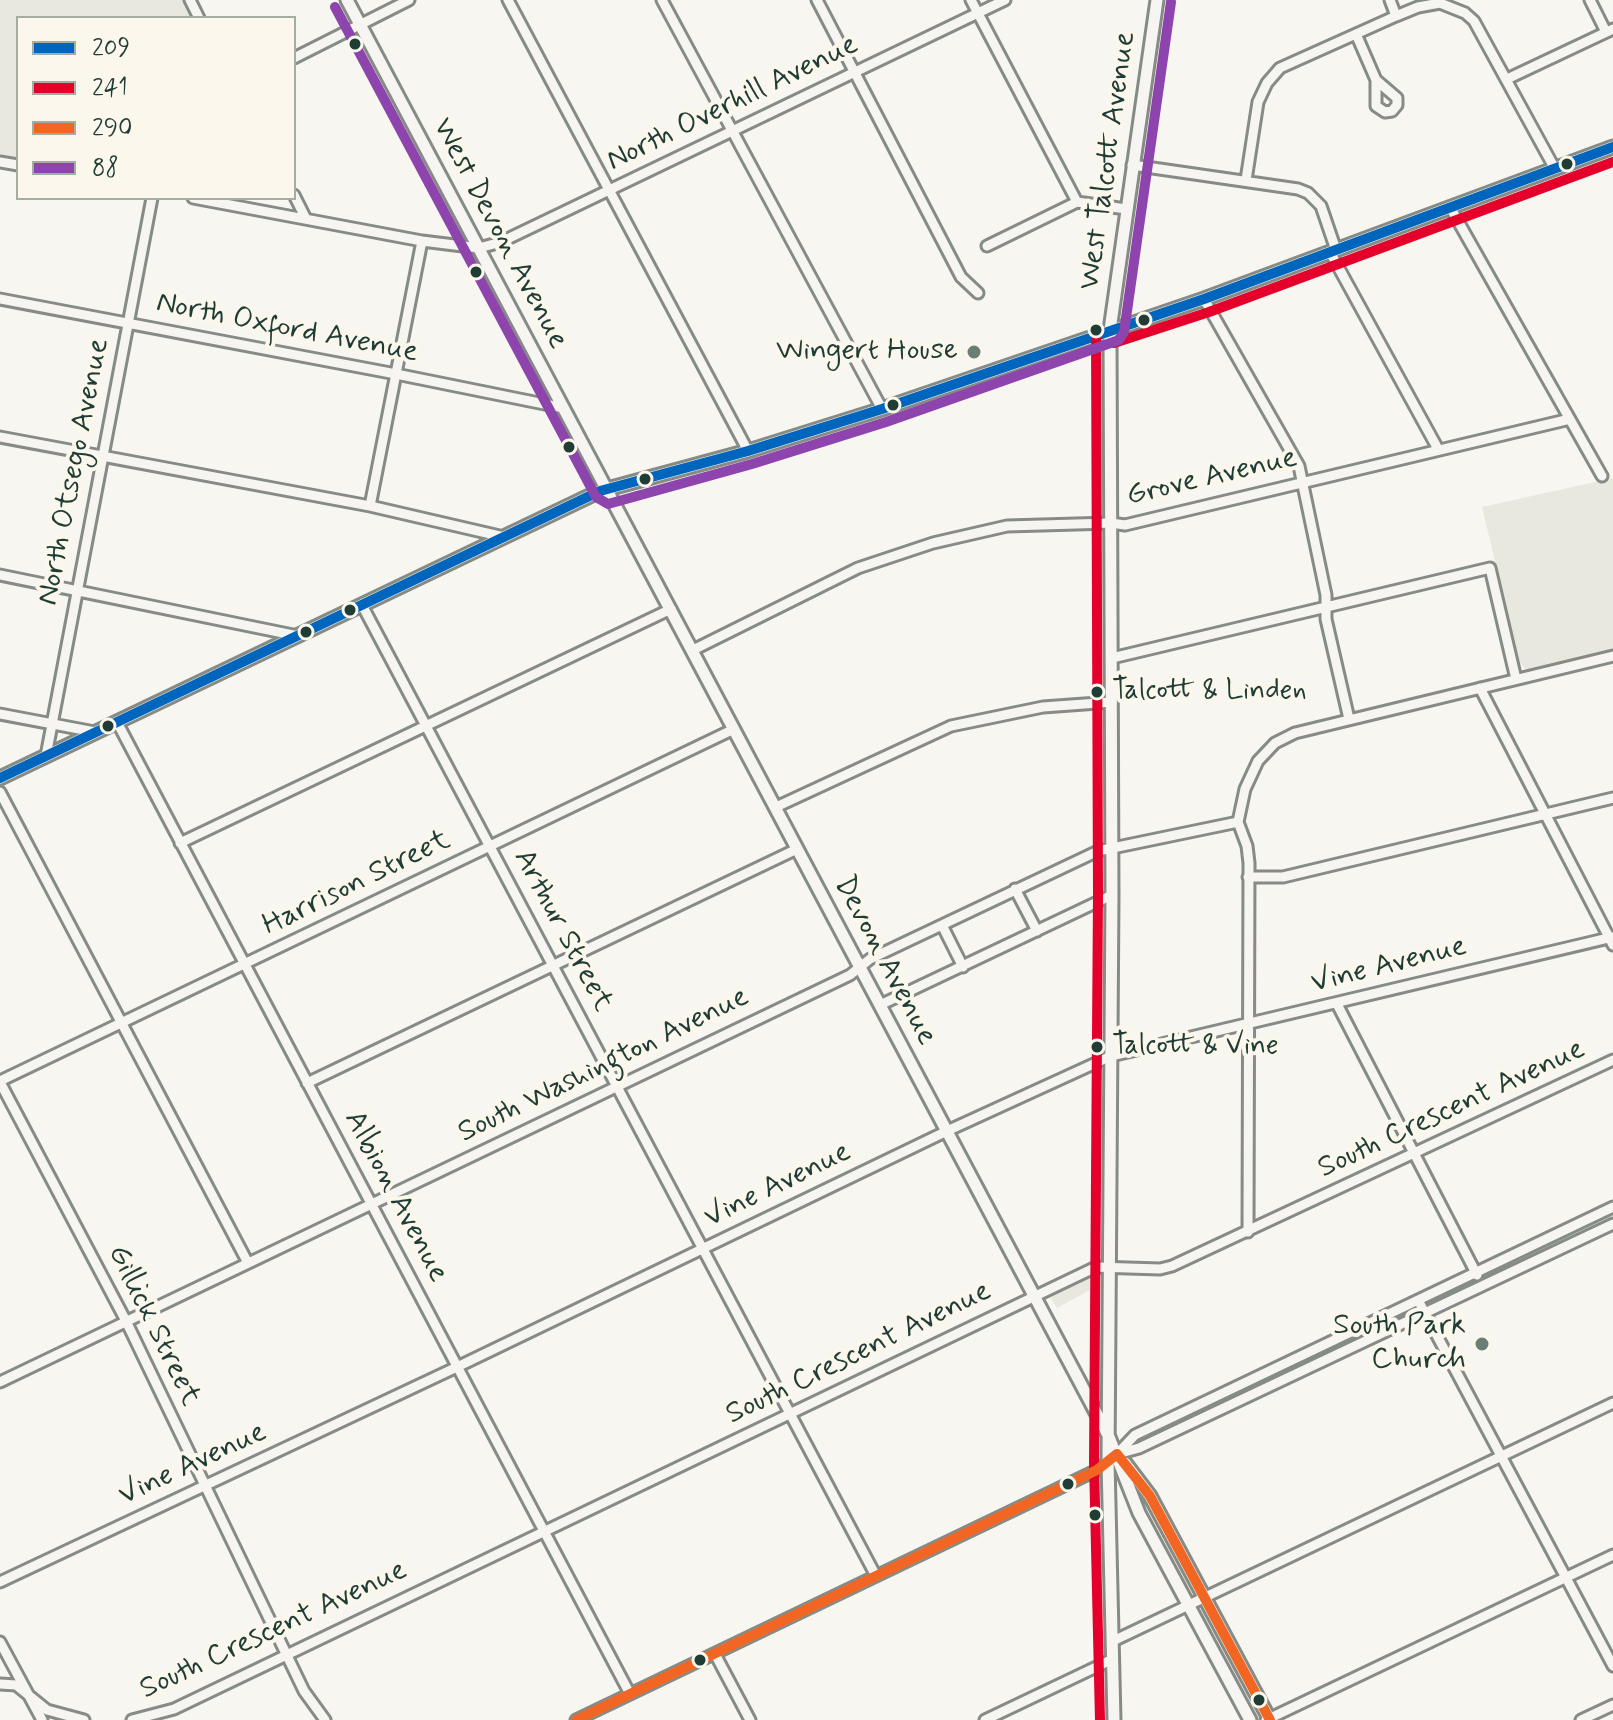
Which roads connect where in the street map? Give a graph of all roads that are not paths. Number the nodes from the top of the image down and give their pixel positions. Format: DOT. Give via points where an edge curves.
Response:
graph roads {
  1 [pos="347,0"];
  2 [pos="409,0"];
  3 [pos="508,0"];
  4 [pos="662,0"];
  5 [pos="817,0"];
  6 [pos="971,0"];
  7 [pos="1005,0"];
  8 [pos="1157,0"];
  9 [pos="1390,0"];
  10 [pos="1590,0"];
  11 [pos="978,13"];
  12 [pos="1396,16"];
  13 [pos="360,23"];
  14 [pos="1610,31"];
  15 [pos="1356,34"];
  16 [pos="296,57"];
  17 [pos="855,72"];
  18 [pos="1507,79"];
  19 [pos="1376,80"];
  20 [pos="732,131"];
  21 [pos="1613,147"];
  22 [pos="1132,165"];
  23 [pos="1555,169"];
  24 [pos="1246,180"];
  25 [pos="609,190"];
  26 [pos="296,199"];
  27 [pos="152,200"];
  28 [pos="204,200"];
  29 [pos="1077,202"];
  30 [pos="1450,207"];
  31 [pos="1126,209"];
  32 [pos="306,219"];
  33 [pos="422,241"];
  34 [pos="987,246"];
  35 [pos="479,248"];
  36 [pos="1333,251"];
  37 [pos="978,293"];
  38 [pos="0,299"];
  39 [pos="1204,299"];
  40 [pos="128,324"];
  41 [pos="1110,330"];
  42 [pos="396,374"];
  43 [pos="564,408"];
  44 [pos="882,409"];
  45 [pos="1570,419"];
  46 [pos="0,437"];
  47 [pos="1438,449"];
  48 [pos="748,451"];
  49 [pos="102,456"];
  50 [pos="1602,476"];
  51 [pos="1301,482"];
  52 [pos="608,490"];
  53 [pos="370,506"];
  54 [pos="1111,523"];
  55 [pos="504,537"];
  56 [pos="0,575"];
  57 [pos="77,589"];
  58 [pos="362,605"];
  59 [pos="1326,606"];
  60 [pos="671,609"];
  61 [pos="298,636"];
  62 [pos="693,650"];
  63 [pos="1613,656"];
  64 [pos="1112,658"];
  65 [pos="1516,679"];
  66 [pos="1480,688"];
  67 [pos="1112,702"];
  68 [pos="0,714"];
  69 [pos="1349,719"];
  70 [pos="117,722"];
  71 [pos="51,724"];
  72 [pos="426,726"];
  73 [pos="734,729"];
  74 [pos="95,732"];
  75 [pos="46,756"];
  76 [pos="0,778"];
  77 [pos="0,792"];
  78 [pos="1613,798"];
  79 [pos="776,807"];
  80 [pos="1545,814"];
  81 [pos="1238,822"];
  82 [pos="180,843"];
  83 [pos="490,846"];
  84 [pos="797,849"];
  85 [pos="1112,849"];
  86 [pos="1248,877"];
  87 [pos="1015,889"];
  88 [pos="1112,895"];
  89 [pos="942,925"];
  90 [pos="1037,931"];
  91 [pos="1612,940"];
  92 [pos="244,964"];
  93 [pos="553,966"];
  94 [pos="860,966"];
  95 [pos="963,967"];
  96 [pos="1337,1004"];
  97 [pos="880,1005"];
  98 [pos="122,1023"];
  99 [pos="1248,1025"];
  100 [pos="1111,1056"];
  101 [pos="1613,1060"];
  102 [pos="0,1082"];
  103 [pos="307,1083"];
  104 [pos="617,1086"];
  105 [pos="947,1131"];
  106 [pos="1415,1155"];
  107 [pos="371,1204"];
  108 [pos="1613,1207"];
  109 [pos="1613,1224"];
  110 [pos="1248,1232"];
  111 [pos="703,1248"];
  112 [pos="248,1263"];
  113 [pos="1110,1268"];
  114 [pos="1476,1272"];
  115 [pos="1482,1286"];
  116 [pos="1034,1297"];
  117 [pos="1418,1300"];
  118 [pos="1425,1313"];
  119 [pos="126,1321"];
  120 [pos="0,1367"];
  121 [pos="457,1367"];
  122 [pos="3,1380"];
  123 [pos="1613,1403"];
  124 [pos="790,1413"];
  125 [pos="1109,1437"];
  126 [pos="1501,1457"];
  127 [pos="1112,1458"];
  128 [pos="205,1486"];
  129 [pos="544,1531"];
  130 [pos="1613,1555"];
  131 [pos="876,1576"];
  132 [pos="1566,1577"];
  133 [pos="0,1582"];
  134 [pos="1205,1598"];
  135 [pos="1189,1606"];
  136 [pos="1113,1641"];
  137 [pos="0,1642"];
  138 [pos="715,1654"];
  139 [pos="285,1655"];
  140 [pos="1113,1659"];
  141 [pos="1613,1666"];
  142 [pos="0,1684"];
  143 [pos="27,1692"];
  144 [pos="630,1694"];
  145 [pos="1613,1705"];
  146 [pos="45,1717"];
  147 [pos="84,1720"];
  148 [pos="132,1720"];
  149 [pos="325,1720"];
  150 [pos="576,1720"];
  151 [pos="750,1720"];
  152 [pos="985,1720"];
  153 [pos="1114,1720"];
  154 [pos="1250,1720"];
  155 [pos="1269,1720"];
  156 [pos="1581,1720"];
  1 -- 13 [label="street, West Devon Avenue"];
  2 -- 13 [label="street"];
  3 -- 25 [label="street"];
  4 -- 20 [label="street"];
  5 -- 17 [label="street"];
  6 -- 11 [label="street"];
  7 -- 11 [label="street, North Overhill Avenue"];
  8 -- 22 [label="street, West Talcott Avenue"];
  9 -- 12 [label="street"];
  10 -- 14 [label="street"];
  11 -- 17 [label="street, North Overhill Avenue"];
  11 -- 29 [label="street"];
  12 -- 15 [label="street"];
  12 -- 18 [label="street" via="1431,4 1452,6 1474,21"];
  13 -- 16 [label="street"];
  13 -- 35 [label="street, West Devon Avenue"];
  14 -- 18 [label="street"];
  15 -- 19 [label="street"];
  15 -- 24 [label="street" via="1274,74 1258,102"];
  17 -- 20 [label="street, North Overhill Avenue"];
  17 -- 37 [label="street" via="961,277"];
  18 -- 23 [label="street"];
  20 -- 25 [label="street, North Overhill Avenue"];
  20 -- 44 [label="street"];
  21 -- 23 [label="street"];
  22 -- 24 [label="street"];
  22 -- 31 [label="street, West Talcott Avenue"];
  23 -- 30 [label="street"];
  24 -- 36 [label="street" via="1308,193 1321,206"];
  25 -- 35 [label="street, North Overhill Avenue"];
  25 -- 48 [label="street"];
  26 -- 32 [label="street"];
  27 -- 40 [label="street, North Otsego Avenue"];
  28 -- 32 [label="street"];
  29 -- 31 [label="street"];
  29 -- 34 [label="street"];
  30 -- 36 [label="street"];
  30 -- 45 [label="street"];
  31 -- 41 [label="street, West Talcott Avenue"];
  32 -- 33 [label="street"];
  33 -- 35 [label="street"];
  33 -- 42 [label="street"];
  35 -- 43 [label="street, West Devon Avenue"];
  36 -- 39 [label="street"];
  36 -- 47 [label="street"];
  38 -- 40 [label="street, North Oxford Avenue"];
  39 -- 41 [label="street"];
  39 -- 51 [label="street" via="1299,466"];
  40 -- 42 [label="street, North Oxford Avenue"];
  40 -- 49 [label="street, North Otsego Avenue"];
  41 -- 44 [label="street"];
  41 -- 54 [label="street, West Talcott Avenue"];
  42 -- 43 [label="street, North Oxford Avenue"];
  42 -- 53 [label="street"];
  43 -- 52 [label="street, West Devon Avenue"];
  44 -- 48 [label="street"];
  45 -- 47 [label="street, Grove Avenue"];
  45 -- 50 [label="street"];
  46 -- 49 [label="street"];
  47 -- 51 [label="street, Grove Avenue"];
  48 -- 52 [label="street"];
  49 -- 53 [label="street"];
  49 -- 57 [label="street, North Otsego Avenue"];
  51 -- 54 [label="street, Grove Avenue" via="1125,525"];
  51 -- 59 [label="street"];
  52 -- 55 [label="street"];
  52 -- 60 [label="street, Devon Avenue"];
  53 -- 55 [label="street"];
  54 -- 62 [label="street, Grove Avenue" via="1007,526 933,543 858,568"];
  54 -- 64 [label="street, West Talcott Avenue"];
  55 -- 58 [label="street"];
  56 -- 57 [label="street"];
  57 -- 61 [label="street"];
  57 -- 71 [label="street, North Otsego Avenue"];
  58 -- 61 [label="street"];
  58 -- 72 [label="street, Arthur Street"];
  59 -- 64 [label="street"];
  59 -- 65 [label="street" via="1490,568"];
  59 -- 69 [label="street"];
  60 -- 62 [label="street, Devon Avenue"];
  60 -- 72 [label="street"];
  61 -- 70 [label="street"];
  62 -- 73 [label="street, Devon Avenue"];
  63 -- 65 [label="street"];
  64 -- 67 [label="street, West Talcott Avenue"];
  65 -- 66 [label="street"];
  66 -- 69 [label="street"];
  66 -- 80 [label="street"];
  67 -- 79 [label="street" via="1043,707 951,726"];
  67 -- 85 [label="street, West Talcott Avenue"];
  68 -- 71 [label="street"];
  69 -- 81 [label="street" via="1275,743 1251,774"];
  70 -- 74 [label="street"];
  70 -- 82 [label="street, Albion Avenue"];
  71 -- 74 [label="street"];
  71 -- 75 [label="street, North Otsego Avenue"];
  72 -- 82 [label="street"];
  72 -- 83 [label="street, Arthur Street"];
  73 -- 79 [label="street, Devon Avenue"];
  73 -- 83 [label="street, Harrison Street"];
  74 -- 75 [label="street"];
  75 -- 76 [label="street"];
  77 -- 98 [label="street"];
  78 -- 80 [label="street"];
  79 -- 84 [label="street, Devon Avenue"];
  80 -- 86 [label="street" via="1283,877"];
  80 -- 91 [label="street"];
  81 -- 85 [label="street, South Washington Avenue"];
  81 -- 86 [label="street" via="1249,855"];
  82 -- 92 [label="street, Albion Avenue"];
  83 -- 92 [label="street, Harrison Street"];
  83 -- 93 [label="street, Arthur Street"];
  84 -- 93 [label="street"];
  84 -- 94 [label="street, Devon Avenue"];
  85 -- 87 [label="street, South Washington Avenue"];
  85 -- 88 [label="street, West Talcott Avenue"];
  86 -- 99 [label="street"];
  87 -- 89 [label="street, South Washington Avenue"];
  87 -- 90 [label="street"];
  88 -- 90 [label="street"];
  88 -- 100 [label="street, West Talcott Avenue"];
  89 -- 94 [label="street, South Washington Avenue"];
  89 -- 95 [label="street"];
  90 -- 95 [label="street"];
  91 -- 96 [label="street, Vine Avenue"];
  92 -- 98 [label="street, Harrison Street"];
  92 -- 103 [label="street, Albion Avenue"];
  93 -- 103 [label="street"];
  93 -- 104 [label="street, Arthur Street"];
  94 -- 97 [label="street, Devon Avenue"];
  94 -- 104 [label="street, South Washington Avenue"];
  95 -- 97 [label="street"];
  96 -- 99 [label="street, Vine Avenue"];
  96 -- 106 [label="street"];
  97 -- 105 [label="street, Devon Avenue"];
  98 -- 102 [label="street, Harrison Street"];
  98 -- 112 [label="street"];
  99 -- 100 [label="street, Vine Avenue"];
  99 -- 110 [label="street"];
  100 -- 105 [label="street, Vine Avenue"];
  100 -- 113 [label="street, West Talcott Avenue"];
  101 -- 106 [label="street, South Crescent Avenue"];
  102 -- 119 [label="street, Gillick Street"];
  103 -- 107 [label="street, Albion Avenue"];
  104 -- 107 [label="street, South Washington Avenue"];
  104 -- 111 [label="street, Arthur Street"];
  105 -- 111 [label="street, Vine Avenue"];
  105 -- 116 [label="street, Devon Avenue"];
  106 -- 110 [label="street, South Crescent Avenue"];
  106 -- 114 [label="street"];
  107 -- 112 [label="street, South Washington Avenue"];
  107 -- 121 [label="street, Albion Avenue"];
  108 -- 114 [label="street"];
  109 -- 115 [label="street"];
  110 -- 113 [label="street, South Crescent Avenue" via="1167,1268"];
  111 -- 121 [label="street, Vine Avenue"];
  111 -- 124 [label="street, Arthur Street"];
  112 -- 119 [label="street, South Washington Avenue"];
  113 -- 116 [label="street, South Crescent Avenue" via="1096,1267"];
  113 -- 125 [label="street, West Talcott Avenue"];
  114 -- 115 [label="street"];
  114 -- 117 [label="street"];
  115 -- 118 [label="street"];
  116 -- 124 [label="street, South Crescent Avenue"];
  116 -- 125 [label="street, Devon Avenue"];
  117 -- 118 [label="street"];
  117 -- 127 [label="street" via="1135,1435"];
  118 -- 126 [label="street"];
  118 -- 127 [label="street"];
  119 -- 122 [label="street, South Washington Avenue"];
  119 -- 128 [label="street, Gillick Street"];
  120 -- 122 [label="street"];
  121 -- 128 [label="street, Vine Avenue"];
  121 -- 129 [label="street, Albion Avenue"];
  123 -- 126 [label="street"];
  124 -- 129 [label="street, South Crescent Avenue"];
  124 -- 131 [label="street, Arthur Street"];
  125 -- 127 [label="street, Devon Avenue"];
  126 -- 132 [label="street"];
  126 -- 134 [label="street"];
  127 -- 131 [label="street" via="1097,1470"];
  127 -- 134 [label="street, Devon Avenue" via="1150,1496"];
  127 -- 135 [label="street, Devon Avenue"];
  127 -- 136 [label="street"];
  128 -- 133 [label="street, Vine Avenue"];
  128 -- 139 [label="street, Gillick Street"];
  129 -- 139 [label="street, South Crescent Avenue"];
  129 -- 144 [label="street, Albion Avenue"];
  130 -- 132 [label="street"];
  131 -- 138 [label="street"];
  132 -- 141 [label="street"];
  132 -- 155 [label="street"];
  134 -- 135 [label="street"];
  134 -- 155 [label="street, Devon Avenue"];
  135 -- 136 [label="street"];
  135 -- 154 [label="street, Devon Avenue"];
  136 -- 140 [label="street"];
  137 -- 143 [label="street"];
  138 -- 144 [label="street"];
  138 -- 151 [label="street"];
  139 -- 148 [label="street, South Crescent Avenue" via="174,1709"];
  139 -- 149 [label="street, Gillick Street"];
  140 -- 152 [label="street"];
  140 -- 153 [label="street"];
  142 -- 143 [label="street"];
  143 -- 146 [label="street"];
  144 -- 150 [label="street"];
  145 -- 156 [label="street"];
  146 -- 147 [label="street"];
}
